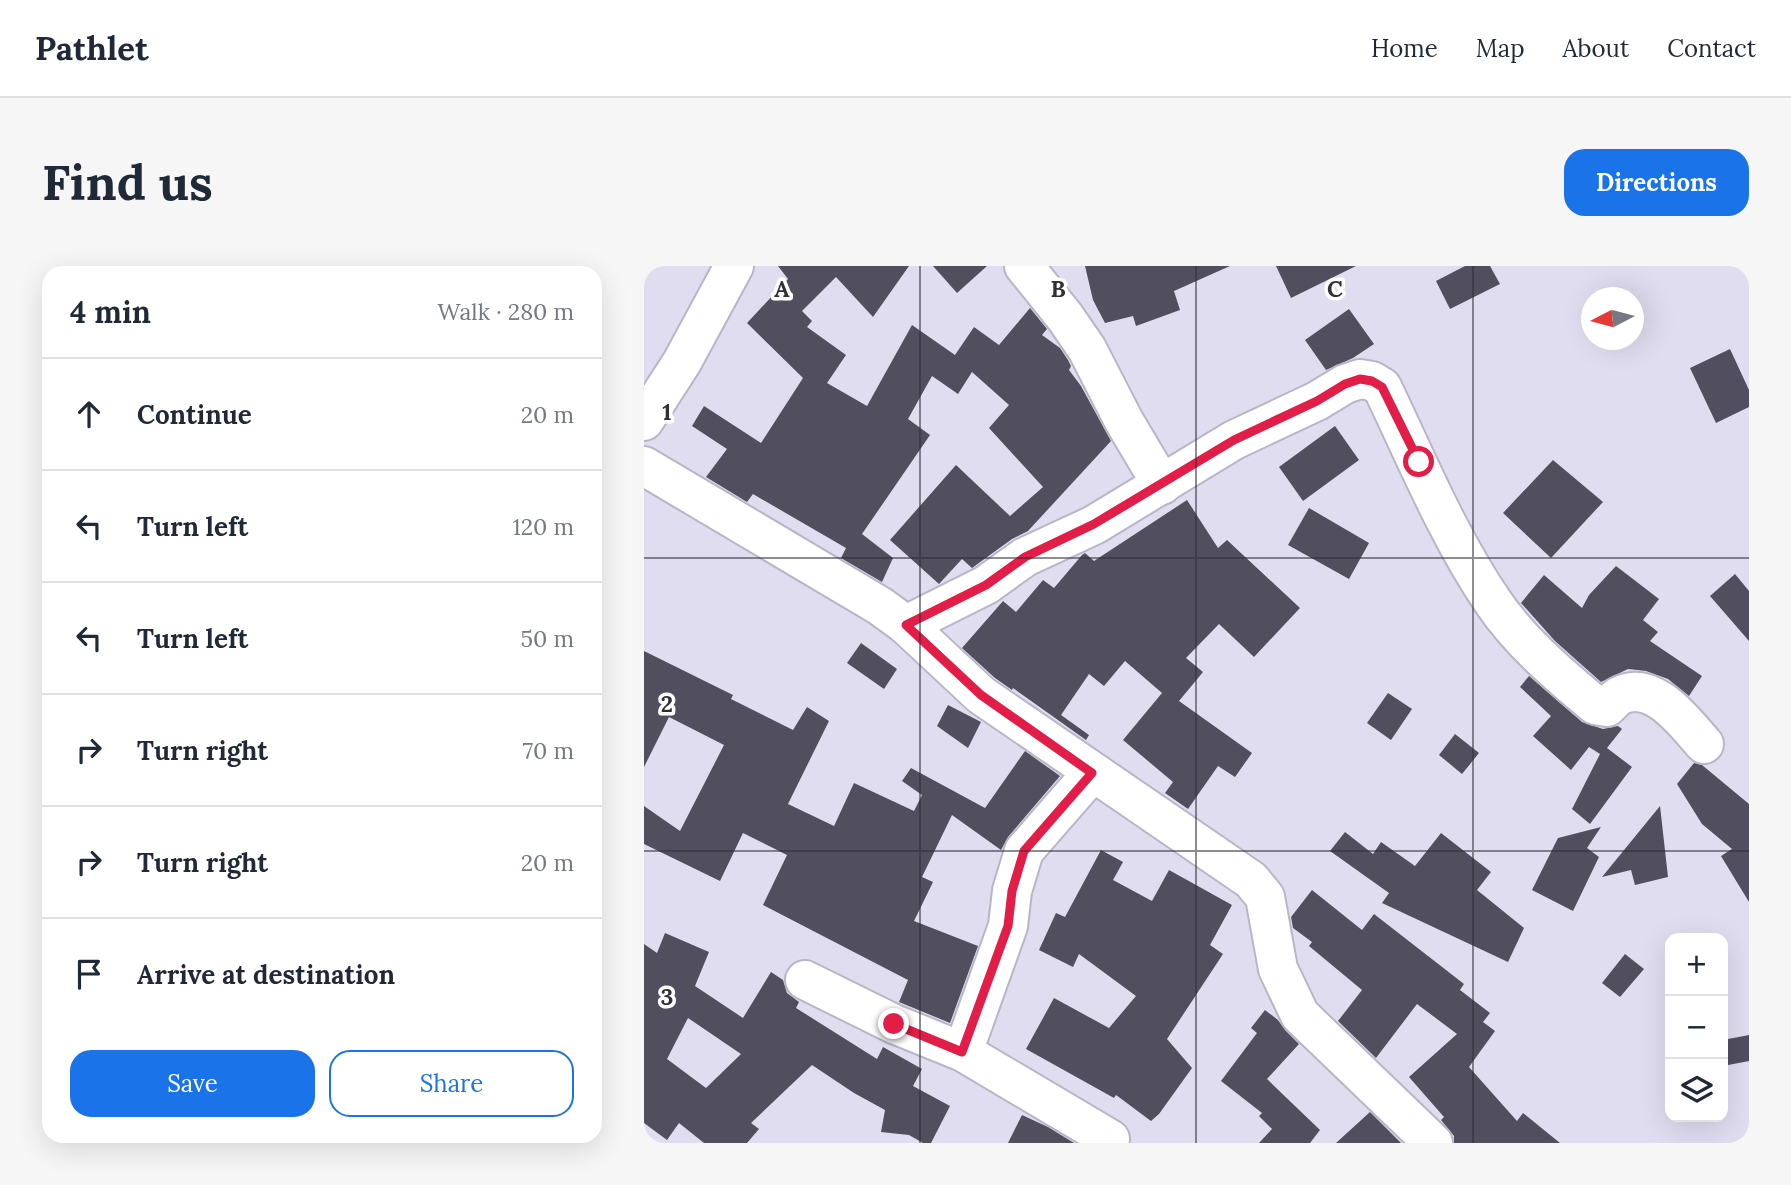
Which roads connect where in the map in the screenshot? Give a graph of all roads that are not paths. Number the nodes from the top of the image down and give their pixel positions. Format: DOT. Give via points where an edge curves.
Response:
graph roads {
  1 [pos="734,266"];
  2 [pos="1024,266"];
  3 [pos="644,421"];
  4 [pos="644,466"];
  5 [pos="1162,485"];
  6 [pos="906,625"];
  7 [pos="1704,744"];
  8 [pos="1092,773"];
  9 [pos="804,980"];
  10 [pos="962,1052"];
  11 [pos="1110,1139"];
  12 [pos="1433,1143"];
  1 -- 3 [label="street"];
  2 -- 5 [label="street" via="1087,349"];
  4 -- 6 [label="street"];
  5 -- 6 [label="street"];
  5 -- 7 [label="street" via="1234,440 1345,384 1372,381 1382,387 1440,511 1479,579 1518,634 1595,705 1607,707 1620,695 1645,692 1675,713"];
  6 -- 8 [label="street" via="981,695"];
  8 -- 10 [label="street" via="1024,851 1008,926"];
  8 -- 12 [label="street" via="1259,887 1265,897 1278,969 1300,1015"];
  9 -- 10 [label="street"];
  10 -- 11 [label="street"];
}
